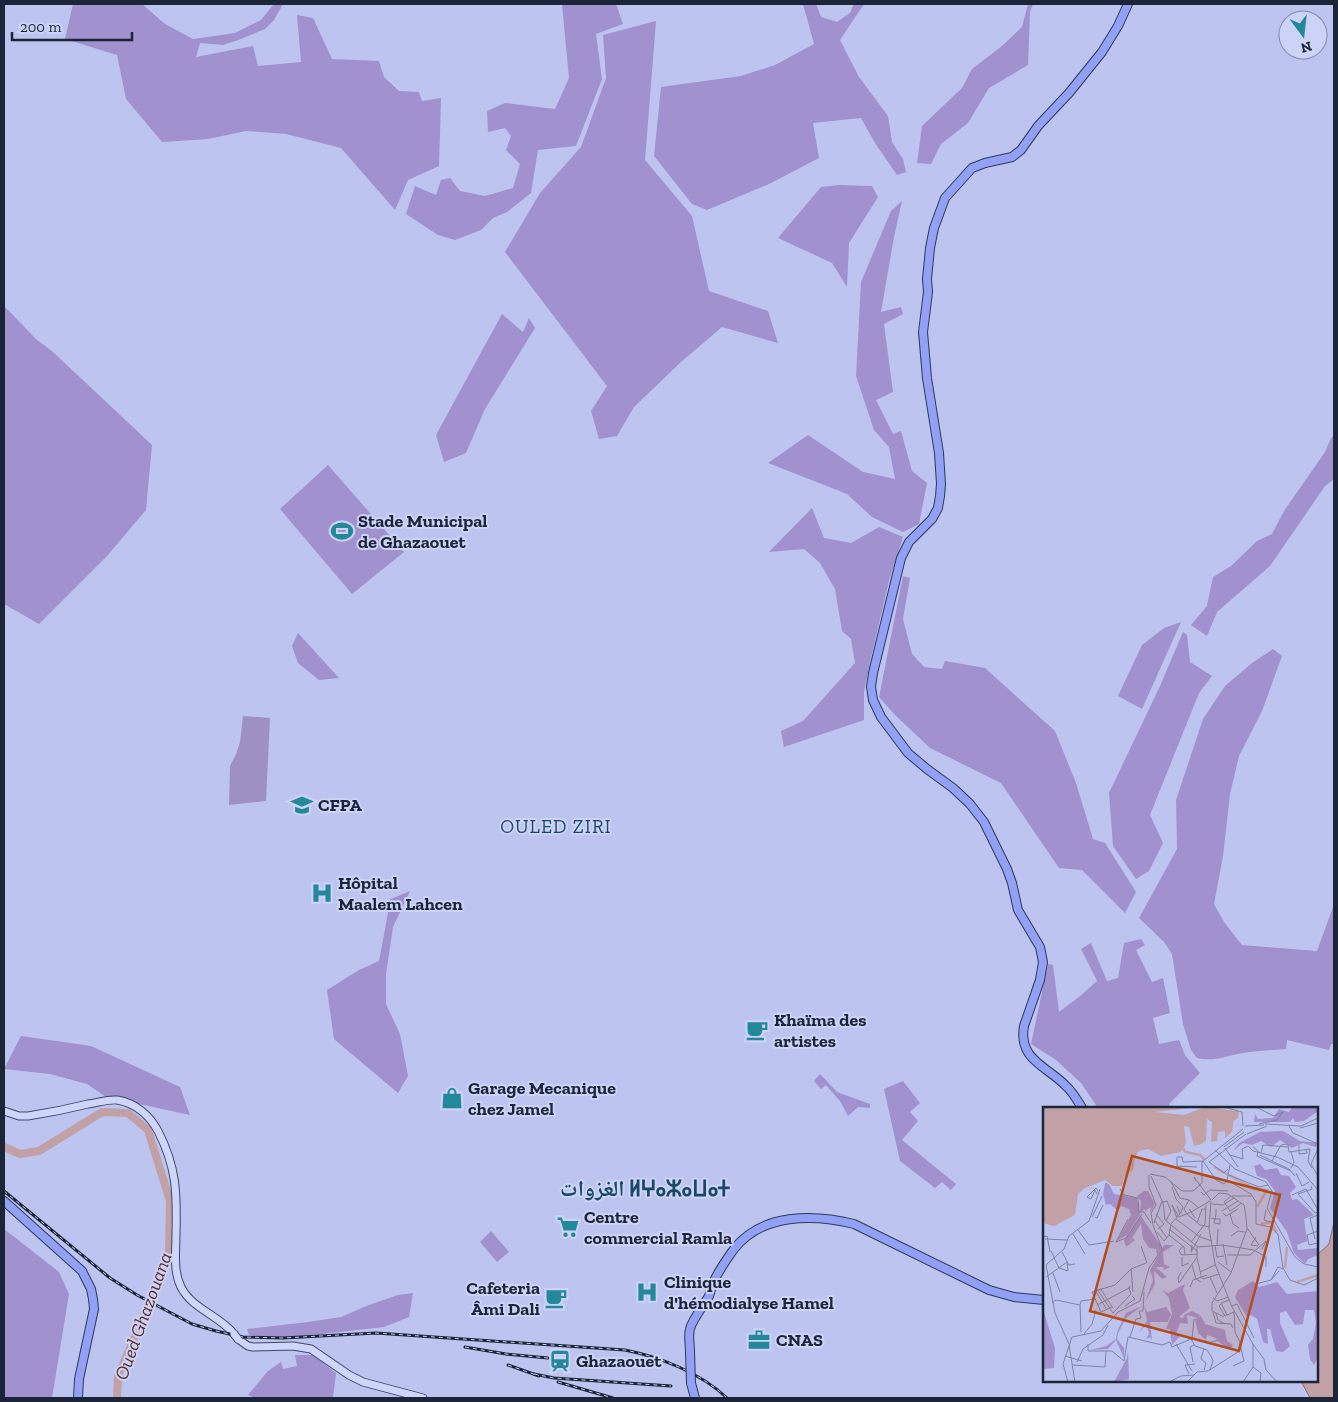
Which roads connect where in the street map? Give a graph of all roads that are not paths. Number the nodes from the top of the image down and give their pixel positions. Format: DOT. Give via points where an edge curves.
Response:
graph roads {
  1 [pos="1128,4"];
  2 [pos="1081,1107"];
  3 [pos="4,1111"];
  4 [pos="4,1201"];
  5 [pos="1043,1300"];
  6 [pos="78,1398"];
  7 [pos="423,1398"];
  8 [pos="695,1398"];
  1 -- 2 [label="main road" via="1102,52 1021,150 1012,157 972,168 945,198 940,210 930,248 923,332 939,453 940,496 932,519 900,558 871,688 877,709 903,748 961,795 984,822 1012,884 1020,915 1042,955 1043,971 1024,1026 1024,1045 1032,1058 1068,1087"];
  3 -- 7 [label="main road" via="28,1116 116,1100 140,1109 148,1116 168,1151 176,1200 176,1269 181,1286 191,1301 221,1321 248,1346 311,1349 362,1382"];
  4 -- 6 [label="main road" via="88,1279 94,1309"];
  5 -- 8 [label="main road, bridge" via="989,1290 854,1224 817,1218 773,1223 746,1237 735,1248 716,1276 690,1327 691,1383"];
}
